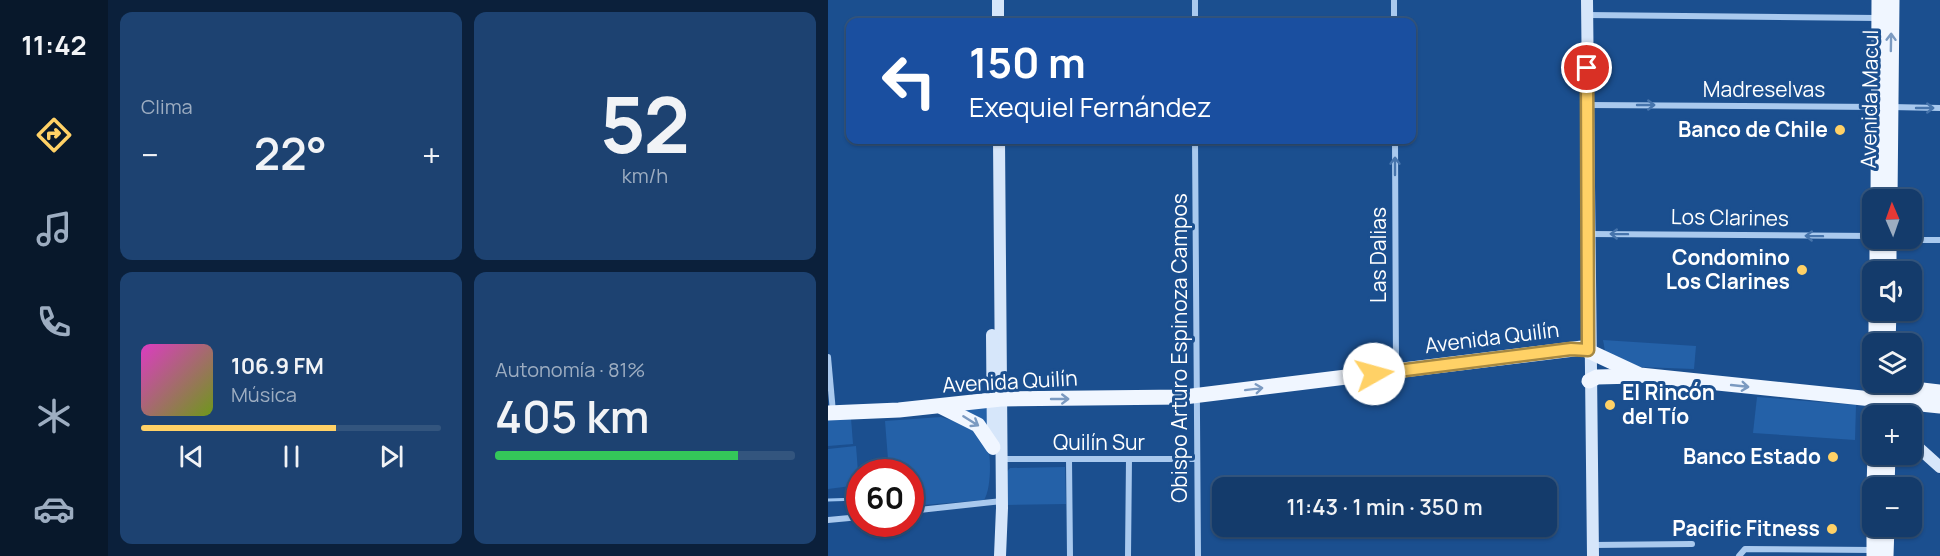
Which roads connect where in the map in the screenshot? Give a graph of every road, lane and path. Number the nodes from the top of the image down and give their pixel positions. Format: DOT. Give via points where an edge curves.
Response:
graph roads {
  1 [pos="998,0"];
  2 [pos="1195,0"];
  3 [pos="1394,0"];
  4 [pos="1587,0"];
  5 [pos="1879,0"];
  6 [pos="1892,0"];
  7 [pos="1587,15"];
  8 [pos="998,18"];
  9 [pos="1195,18"];
  10 [pos="1394,18"];
  11 [pos="1879,18"];
  12 [pos="1587,105"];
  13 [pos="1885,107"];
  14 [pos="1940,108"];
  15 [pos="999,144"];
  16 [pos="1196,144"];
  17 [pos="1395,144"];
  18 [pos="1879,189"];
  19 [pos="1889,189"];
  20 [pos="1588,234"];
  21 [pos="1862,237"];
  22 [pos="1922,240"];
  23 [pos="1940,240"];
  24 [pos="1588,350"];
  25 [pos="828,357"];
  26 [pos="1396,371"];
  27 [pos="1640,375"];
  28 [pos="1589,381"];
  29 [pos="1940,392"];
  30 [pos="1884,395"];
  31 [pos="1197,396"];
  32 [pos="997,400"];
  33 [pos="939,406"];
  34 [pos="1940,406"];
  35 [pos="831,412"];
  36 [pos="1922,451"];
  37 [pos="998,453"];
  38 [pos="1069,459"];
  39 [pos="1129,459"];
  40 [pos="1197,459"];
  41 [pos="1940,467"];
  42 [pos="998,501"];
  43 [pos="924,509"];
  44 [pos="846,518"];
  45 [pos="828,520"];
  46 [pos="1876,537"];
  47 [pos="1883,537"];
  48 [pos="1692,544"];
  49 [pos="1592,551"];
  50 [pos="1798,553"];
  51 [pos="1878,554"];
  52 [pos="1000,556"];
  53 [pos="1070,556"];
  54 [pos="1128,556"];
  55 [pos="1198,556"];
  56 [pos="1739,556"];
  1 -- 8 [label="street"];
  2 -- 9 [label="street"];
  3 -- 10 [label="street"];
  4 -- 7 [label="street"];
  5 -- 11 [label="main road, Avenida Macul"];
  13 -- 6 [label="main road, Avenida Macul, one-way"];
  7 -- 11 [label="street"];
  7 -- 12 [label="street"];
  11 -- 13 [label="main road, Avenida Macul"];
  12 -- 13 [label="street, Madreselvas, one-way"];
  12 -- 20 [label="street"];
  13 -- 14 [label="street, Madreselvas, one-way"];
  13 -- 18 [label="main road, Avenida Macul"];
  13 -- 19 [label="main road, Avenida Macul"];
  15 -- 32 [label="street"];
  16 -- 31 [label="street, Obispo Arturo Espinoza Campos"];
  26 -- 17 [label="street, Las Dalias, one-way"];
  21 -- 20 [label="street, Los Clarines, one-way"];
  20 -- 24 [label="street"];
  22 -- 23 [label="street"];
  24 -- 26 [label="main road, Avenida Quilín"];
  24 -- 27 [label="main road, Avenida Quilín"];
  24 -- 28 [label="street"];
  25 -- 35 [label="street"];
  31 -- 26 [label="main road, Avenida Quilín, one-way"];
  27 -- 28 [label="main road" via="1597,377"];
  27 -- 30 [label="main road, Avenida Quilín, one-way"];
  28 -- 49 [label="street"];
  29 -- 30 [label="main road, Avenida Quilín"];
  30 -- 34 [label="main road, Avenida Quilín"];
  32 -- 31 [label="main road, Avenida Quilín, one-way"];
  31 -- 40 [label="street, Obispo Arturo Espinoza Campos"];
  32 -- 33 [label="main road, Avenida Quilín"];
  32 -- 37 [label="street"];
  33 -- 35 [label="main road, Avenida Quilín"];
  33 -- 37 [label="main road, one-way" via="978,425"];
  36 -- 41 [label="street"];
  37 -- 38 [label="street, Quilín Sur"];
  37 -- 42 [label="street"];
  38 -- 39 [label="street, Quilín Sur"];
  38 -- 53 [label="street"];
  39 -- 40 [label="street, Quilín Sur"];
  39 -- 54 [label="street"];
  40 -- 55 [label="street, Obispo Arturo Espinoza Campos"];
  42 -- 43 [label="street"];
  42 -- 52 [label="street"];
  44 -- 45 [label="street"];
  46 -- 51 [label="main road"];
  47 -- 51 [label="main road"];
  48 -- 49 [label="street"];
  50 -- 51 [label="street"];
  50 -- 56 [label="street" via="1745,549"];
}
